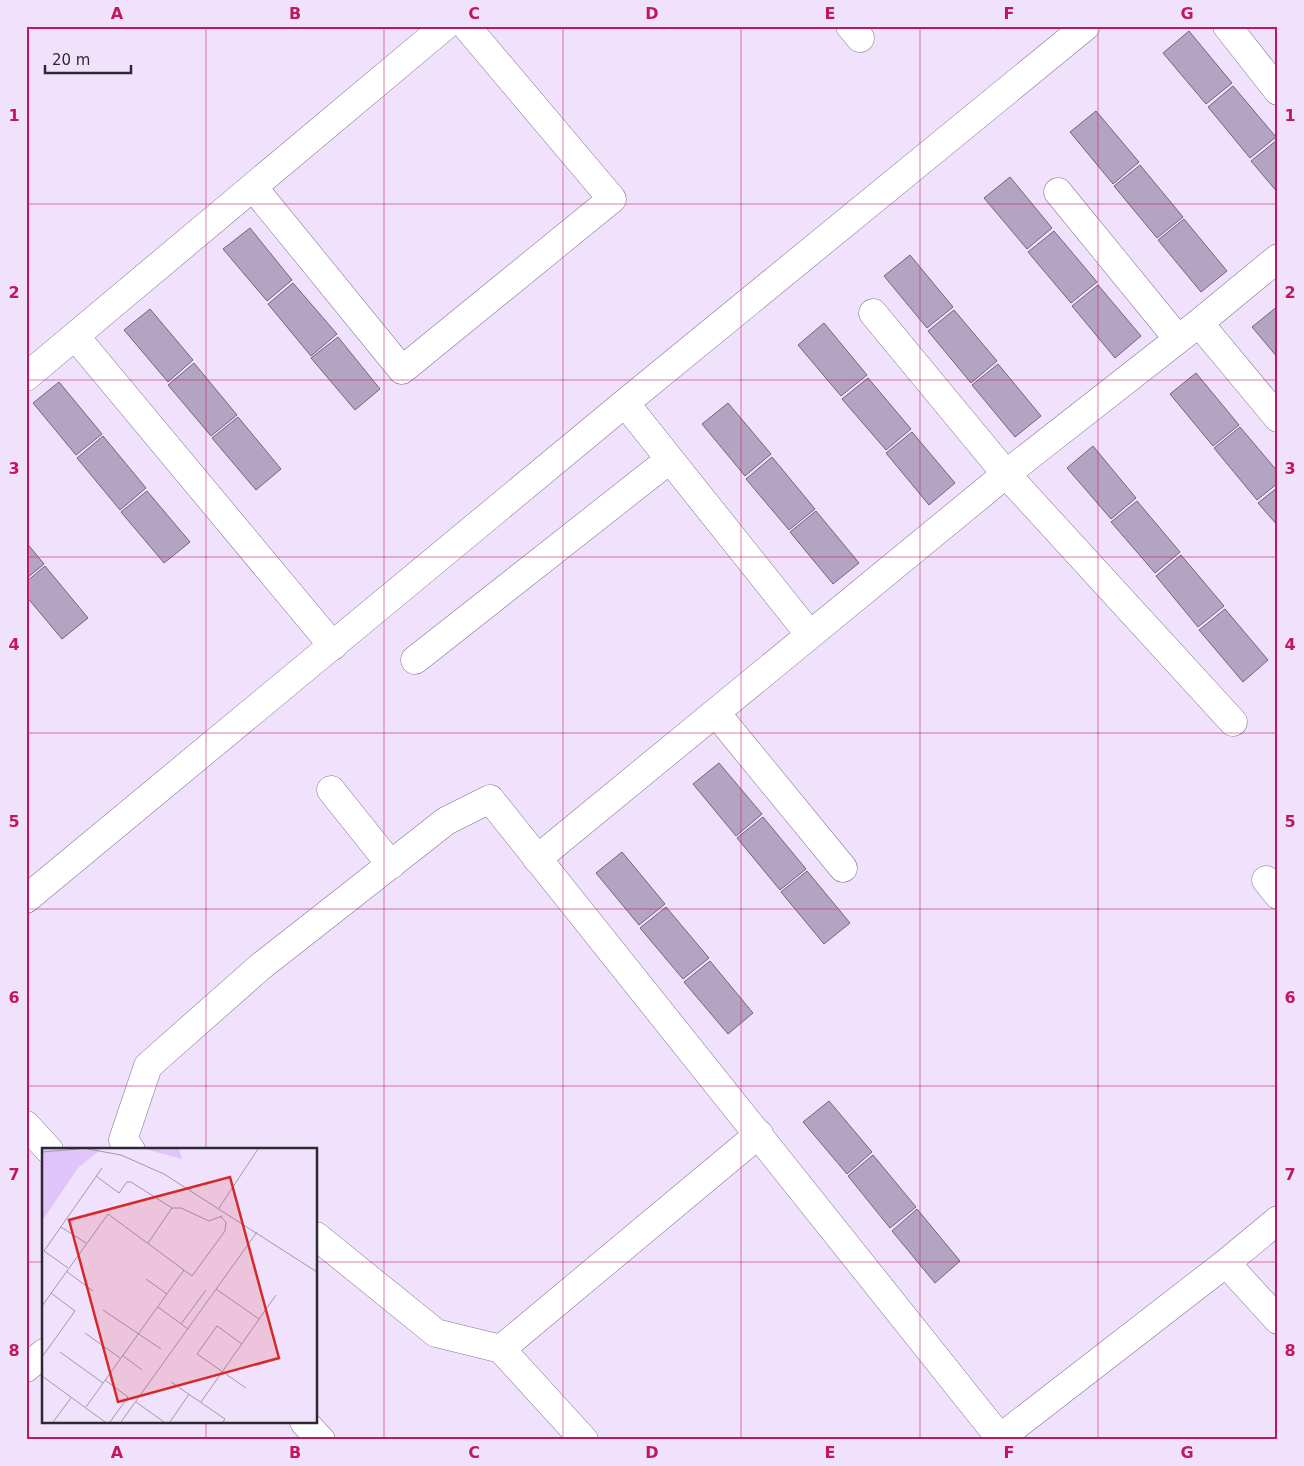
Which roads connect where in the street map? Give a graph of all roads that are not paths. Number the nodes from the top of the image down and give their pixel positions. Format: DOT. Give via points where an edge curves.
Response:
graph roads {
  1 [pos="445,26"];
  2 [pos="466,26"];
  3 [pos="1086,26"];
  4 [pos="1227,26"];
  5 [pos="1278,91"];
  6 [pos="253,187"];
  7 [pos="1058,192"];
  8 [pos="1278,258"];
  9 [pos="873,313"];
  10 [pos="1199,323"];
  11 [pos="75,336"];
  12 [pos="1178,339"];
  13 [pos="26,377"];
  14 [pos="625,403"];
  15 [pos="1278,418"];
  16 [pos="669,460"];
  17 [pos="1006,474"];
  18 [pos="810,635"];
  19 [pos="333,646"];
  20 [pos="415,660"];
  21 [pos="716,713"];
  22 [pos="1233,722"];
  23 [pos="331,790"];
  24 [pos="537,858"];
  25 [pos="391,865"];
  26 [pos="842,868"];
  27 [pos="26,900"];
  28 [pos="26,1125"];
  29 [pos="759,1134"];
  30 [pos="47,1148"];
  31 [pos="129,1148"];
  32 [pos="1278,1220"];
  33 [pos="318,1238"];
  34 [pos="1226,1262"];
  35 [pos="1278,1320"];
  36 [pos="501,1349"];
  37 [pos="42,1355"];
  38 [pos="26,1368"];
  39 [pos="306,1424"];
  40 [pos="321,1440"];
  41 [pos="584,1440"];
  1 -- 6 [label="street"];
  2 -- 6 [label="street" via="612,199 402,370"];
  3 -- 14 [label="street"];
  4 -- 5 [label="street"];
  6 -- 11 [label="street"];
  7 -- 12 [label="street"];
  8 -- 10 [label="street"];
  9 -- 17 [label="street"];
  10 -- 12 [label="street"];
  10 -- 15 [label="street"];
  11 -- 13 [label="street"];
  11 -- 19 [label="street"];
  12 -- 17 [label="street"];
  14 -- 16 [label="street"];
  14 -- 19 [label="street"];
  16 -- 18 [label="street"];
  16 -- 20 [label="street"];
  17 -- 18 [label="street"];
  17 -- 22 [label="street"];
  18 -- 21 [label="street"];
  19 -- 27 [label="street"];
  21 -- 24 [label="street"];
  21 -- 26 [label="street"];
  23 -- 25 [label="street"];
  24 -- 25 [label="street" via="490,799 446,821"];
  24 -- 29 [label="street"];
  25 -- 31 [label="street" via="247,977 148,1066 123,1140"];
  28 -- 30 [label="street"];
  29 -- 34 [label="street" via="1000,1438"];
  29 -- 36 [label="street"];
  32 -- 34 [label="street"];
  33 -- 36 [label="street" via="436,1333"];
  34 -- 35 [label="street"];
  36 -- 41 [label="street"];
  37 -- 38 [label="street"];
  39 -- 40 [label="street"];
}
